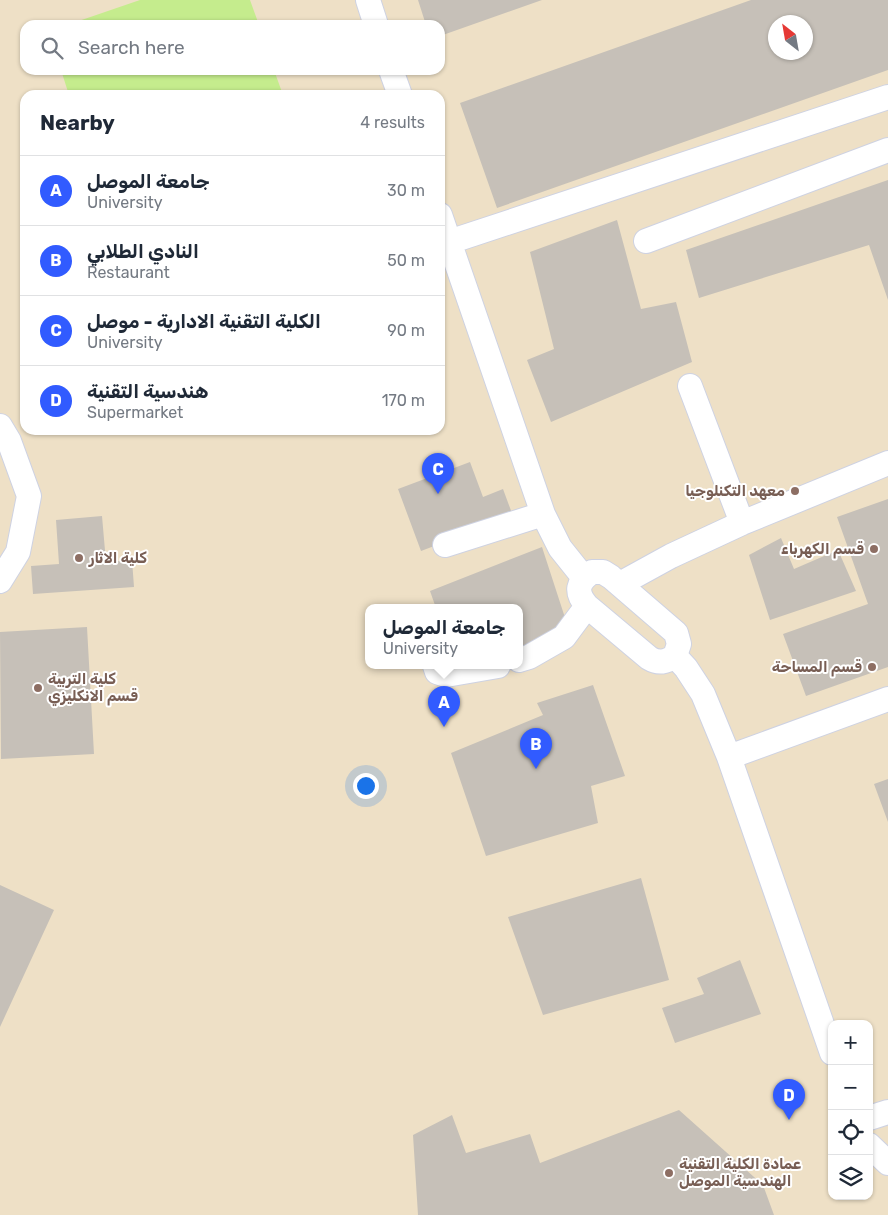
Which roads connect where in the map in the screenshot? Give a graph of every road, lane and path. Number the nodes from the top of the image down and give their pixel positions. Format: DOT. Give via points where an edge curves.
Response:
graph roads {
  1 [pos="368,0"];
  2 [pos="374,20"];
  3 [pos="393,75"];
  4 [pos="398,90"];
  5 [pos="888,97"];
  6 [pos="888,150"];
  7 [pos="445,230"];
  8 [pos="646,241"];
  9 [pos="449,242"];
  10 [pos="690,386"];
  11 [pos="0,426"];
  12 [pos="888,463"];
  13 [pos="543,514"];
  14 [pos="742,523"];
  15 [pos="445,545"];
  16 [pos="584,578"];
  17 [pos="0,581"];
  18 [pos="620,584"];
  19 [pos="587,606"];
  20 [pos="675,656"];
  21 [pos="523,659"];
  22 [pos="436,669"];
  23 [pos="481,669"];
  24 [pos="888,699"];
  25 [pos="728,757"];
  26 [pos="828,1042"];
  27 [pos="888,1112"];
  28 [pos="873,1117"];
  29 [pos="873,1148"];
  30 [pos="888,1163"];
  1 -- 2 [label="lane"];
  3 -- 4 [label="lane"];
  5 -- 9 [label="lane"];
  6 -- 8 [label="lane"];
  7 -- 9 [label="lane"];
  9 -- 13 [label="lane"];
  10 -- 14 [label="lane"];
  11 -- 17 [label="lane" via="9,441 29,496 18,552"];
  12 -- 14 [label="lane"];
  13 -- 15 [label="lane"];
  13 -- 16 [label="lane" via="560,548"];
  14 -- 18 [label="lane"];
  16 -- 18 [label="lane" via="592,572 602,572"];
  16 -- 19 [label="lane" via="579,588 580,598"];
  18 -- 20 [label="lane" via="676,633 679,644"];
  19 -- 20 [label="lane" via="655,662"];
  19 -- 21 [label="lane" via="564,637"];
  20 -- 25 [label="lane" via="703,694"];
  22 -- 23 [label="lane" via="446,675"];
  24 -- 25 [label="lane"];
  25 -- 26 [label="lane"];
  27 -- 28 [label="lane"];
  29 -- 30 [label="lane"];
}
